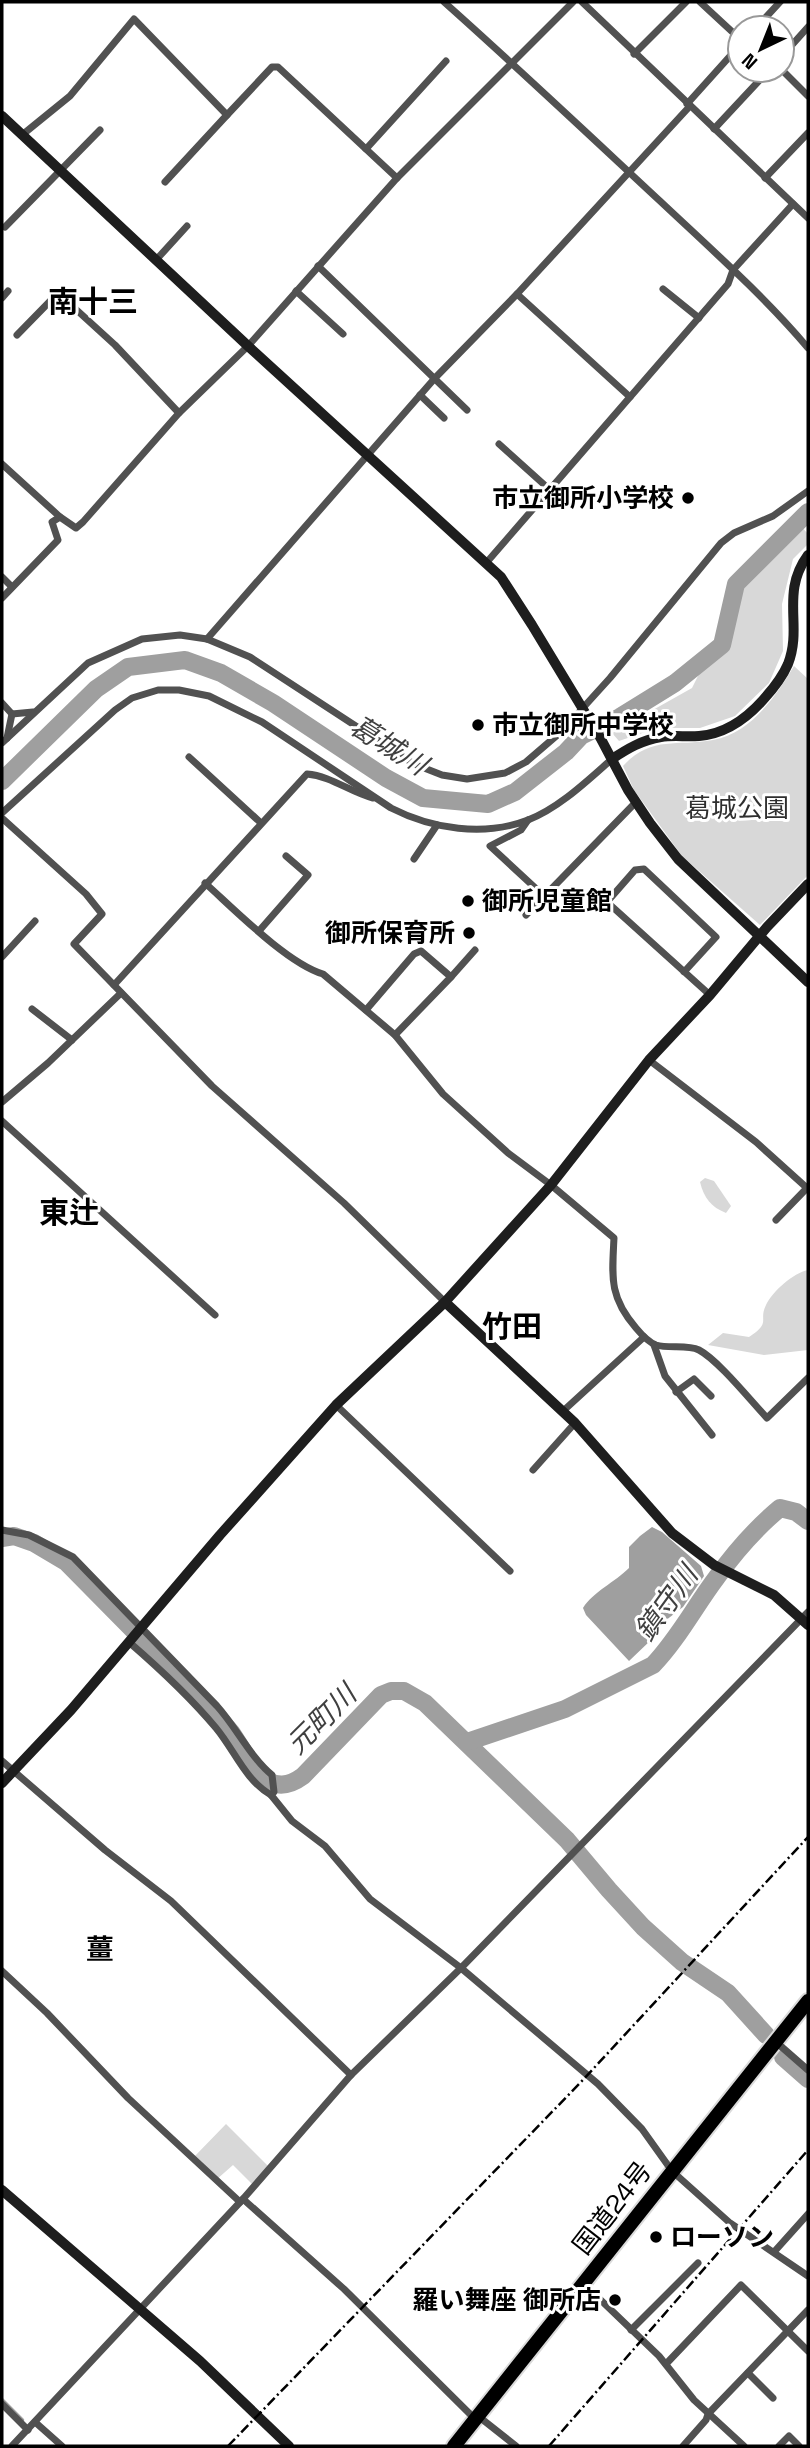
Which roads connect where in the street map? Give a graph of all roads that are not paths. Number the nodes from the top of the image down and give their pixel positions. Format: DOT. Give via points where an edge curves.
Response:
graph roads {
  1 [pos="444,2"];
  2 [pos="573,2"];
  3 [pos="582,2"];
  4 [pos="686,2"];
  5 [pos="700,2"];
  6 [pos="726,26"];
  7 [pos="808,27"];
  8 [pos="796,40"];
  9 [pos="634,54"];
  10 [pos="446,61"];
  11 [pos="726,62"];
  12 [pos="513,63"];
  13 [pos="756,84"];
  14 [pos="689,105"];
  15 [pos="227,115"];
  16 [pos="2,116"];
  17 [pos="714,129"];
  18 [pos="100,130"];
  19 [pos="808,133"];
  20 [pos="22,135"];
  21 [pos="366,149"];
  22 [pos="61,171"];
  23 [pos="629,173"];
  24 [pos="397,178"];
  25 [pos="765,178"];
  26 [pos="165,182"];
  27 [pos="793,204"];
  28 [pos="808,218"];
  29 [pos="187,226"];
  30 [pos="5,227"];
  31 [pos="156,260"];
  32 [pos="318,265"];
  33 [pos="733,270"];
  34 [pos="663,289"];
  35 [pos="8,291"];
  36 [pos="296,291"];
  37 [pos="517,294"];
  38 [pos="2,298"];
  39 [pos="698,318"];
  40 [pos="343,334"];
  41 [pos="16,335"];
  42 [pos="248,346"];
  43 [pos="808,348"];
  44 [pos="435,378"];
  45 [pos="419,395"];
  46 [pos="630,397"];
  47 [pos="467,410"];
  48 [pos="179,413"];
  49 [pos="444,418"];
  50 [pos="499,444"];
  51 [pos="367,455"];
  52 [pos="2,464"];
  53 [pos="550,489"];
  54 [pos="808,491"];
  55 [pos="60,517"];
  56 [pos="808,555"];
  57 [pos="487,562"];
  58 [pos="2,577"];
  59 [pos="12,587"];
  60 [pos="2,598"];
  61 [pos="207,639"];
  62 [pos="2,703"];
  63 [pos="584,711"];
  64 [pos="34,712"];
  65 [pos="12,715"];
  66 [pos="4,741"];
  67 [pos="189,757"];
  68 [pos="612,760"];
  69 [pos="377,800"];
  70 [pos="636,802"];
  71 [pos="2,815"];
  72 [pos="528,820"];
  73 [pos="261,823"];
  74 [pos="437,825"];
  75 [pos="286,856"];
  76 [pos="414,859"];
  77 [pos="205,883"];
  78 [pos="808,884"];
  79 [pos="544,897"];
  80 [pos="526,915"];
  81 [pos="35,921"];
  82 [pos="259,931"];
  83 [pos="761,937"];
  84 [pos="475,950"];
  85 [pos="2,957"];
  86 [pos="684,972"];
  87 [pos="451,977"];
  88 [pos="808,982"];
  89 [pos="114,985"];
  90 [pos="121,993"];
  91 [pos="710,995"];
  92 [pos="32,1009"];
  93 [pos="366,1010"];
  94 [pos="395,1035"];
  95 [pos="72,1040"];
  96 [pos="649,1060"];
  97 [pos="2,1102"];
  98 [pos="4,1126"];
  99 [pos="551,1185"];
  100 [pos="808,1188"];
  101 [pos="776,1220"];
  102 [pos="445,1302"];
  103 [pos="215,1315"];
  104 [pos="644,1337"];
  105 [pos="654,1345"];
  106 [pos="808,1378"];
  107 [pos="676,1392"];
  108 [pos="711,1396"];
  109 [pos="336,1405"];
  110 [pos="562,1412"];
  111 [pos="575,1423"];
  112 [pos="712,1435"];
  113 [pos="533,1470"];
  114 [pos="2,1530"];
  115 [pos="510,1572"];
  116 [pos="806,1619"];
  117 [pos="141,1629"];
  118 [pos="130,1643"];
  119 [pos="2,1761"];
  120 [pos="13,1771"];
  121 [pos="2,1783"];
  122 [pos="272,1793"];
  123 [pos="461,1968"];
  124 [pos="2,1971"];
  125 [pos="808,2001"];
  126 [pos="776,2042"];
  127 [pos="808,2070"];
  128 [pos="351,2075"];
  129 [pos="672,2171"];
  130 [pos="2,2190"];
  131 [pos="241,2201"];
  132 [pos="808,2214"];
  133 [pos="774,2252"];
  134 [pos="698,2263"];
  135 [pos="808,2276"];
  136 [pos="584,2284"];
  137 [pos="808,2310"];
  138 [pos="140,2311"];
  139 [pos="631,2330"];
  140 [pos="788,2331"];
  141 [pos="808,2351"];
  142 [pos="666,2364"];
  143 [pos="748,2373"];
  144 [pos="774,2398"];
  145 [pos="2,2404"];
  146 [pos="708,2414"];
  147 [pos="477,2417"];
  148 [pos="35,2422"];
  149 [pos="28,2430"];
  150 [pos="12,2446"];
  151 [pos="62,2446"];
  152 [pos="289,2446"];
  153 [pos="454,2446"];
  154 [pos="516,2446"];
  155 [pos="682,2446"];
  156 [pos="744,2446"];
  157 [pos="779,2446"];
  158 [pos="799,2446"];
  1 -- 12 [label="street"];
  2 -- 12 [label="street"];
  3 -- 9 [label="street"];
  4 -- 9 [label="street"];
  5 -- 6 [label="street"];
  7 -- 8 [label="street"];
  9 -- 14 [label="street"];
  10 -- 21 [label="street"];
  11 -- 14 [label="street"];
  12 -- 23 [label="street"];
  12 -- 24 [label="street"];
  13 -- 17 [label="street"];
  14 -- 17 [label="street"];
  14 -- 23 [label="street"];
  15 -- 20 [label="street" via="134,19 70,96"];
  15 -- 21 [label="street" via="278,67"];
  15 -- 26 [label="street"];
  16 -- 20 [label="street"];
  17 -- 25 [label="street"];
  18 -- 22 [label="street"];
  19 -- 25 [label="street"];
  20 -- 22 [label="street"];
  21 -- 24 [label="street"];
  22 -- 30 [label="street"];
  22 -- 31 [label="street"];
  23 -- 33 [label="street"];
  23 -- 37 [label="street"];
  24 -- 32 [label="street"];
  25 -- 27 [label="street"];
  27 -- 28 [label="street"];
  27 -- 33 [label="street"];
  29 -- 31 [label="street"];
  31 -- 42 [label="street"];
  32 -- 36 [label="street"];
  32 -- 44 [label="street"];
  33 -- 39 [label="street" via="728,284"];
  33 -- 43 [label="street"];
  34 -- 39 [label="street"];
  35 -- 38 [label="street"];
  36 -- 40 [label="street"];
  36 -- 42 [label="street"];
  37 -- 44 [label="street"];
  37 -- 46 [label="street"];
  39 -- 46 [label="street"];
  41 -- 48 [label="street" via="58,293"];
  42 -- 48 [label="street"];
  42 -- 51 [label="street"];
  44 -- 45 [label="street"];
  44 -- 47 [label="street"];
  45 -- 49 [label="street"];
  45 -- 51 [label="street"];
  46 -- 53 [label="street"];
  48 -- 55 [label="street" via="83,522 76,528"];
  50 -- 53 [label="street"];
  51 -- 57 [label="street"];
  51 -- 61 [label="street"];
  52 -- 55 [label="street"];
  53 -- 57 [label="street"];
  54 -- 63 [label="street" via="773,516 721,543"];
  55 -- 59 [label="street" via="52,522 58,540"];
  56 -- 68 [label="street" via="798,569 793,590 789,662 774,688 749,715 702,736 661,737 639,743"];
  57 -- 63 [label="street" via="501,577"];
  58 -- 59 [label="street"];
  59 -- 60 [label="street"];
  61 -- 63 [label="street" via="250,657 392,751 442,775 467,779 505,773 546,747"];
  61 -- 64 [label="street" via="160,636 121,646 88,663"];
  62 -- 65 [label="street"];
  63 -- 68 [label="street"];
  64 -- 65 [label="street"];
  64 -- 66 [label="street"];
  65 -- 66 [label="street"];
  67 -- 73 [label="street"];
  68 -- 70 [label="street"];
  68 -- 72 [label="street"];
  69 -- 71 [label="street" via="239,709 195,692 158,690 132,698 115,710"];
  69 -- 73 [label="street" via="321,775 307,774"];
  69 -- 74 [label="street" via="413,820"];
  70 -- 79 [label="street"];
  70 -- 83 [label="street" via="678,859"];
  71 -- 89 [label="street" via="102,914 74,944"];
  72 -- 74 [label="street" via="469,829"];
  72 -- 79 [label="street" via="521,830 489,846"];
  73 -- 77 [label="street"];
  74 -- 76 [label="street"];
  75 -- 82 [label="street" via="308,875"];
  77 -- 82 [label="street"];
  77 -- 89 [label="street"];
  78 -- 83 [label="street"];
  79 -- 80 [label="street"];
  81 -- 85 [label="street"];
  82 -- 93 [label="street"];
  83 -- 88 [label="street"];
  83 -- 91 [label="street"];
  84 -- 87 [label="street"];
  86 -- 86 [label="street" via="607,902 635,870 644,869 716,937"];
  86 -- 91 [label="street"];
  87 -- 93 [label="street" via="421,951"];
  87 -- 94 [label="street"];
  89 -- 90 [label="street"];
  90 -- 95 [label="street"];
  90 -- 102 [label="street" via="212,1086 345,1203"];
  91 -- 96 [label="street"];
  92 -- 95 [label="street"];
  93 -- 94 [label="street"];
  94 -- 99 [label="street" via="443,1094"];
  95 -- 97 [label="street"];
  96 -- 99 [label="street"];
  96 -- 100 [label="street"];
  98 -- 103 [label="street"];
  99 -- 102 [label="street"];
  99 -- 104 [label="street" via="614,1238 615,1296"];
  100 -- 101 [label="street"];
  102 -- 109 [label="street"];
  102 -- 110 [label="street"];
  104 -- 105 [label="street"];
  104 -- 110 [label="street"];
  105 -- 106 [label="street" via="697,1349 768,1418"];
  105 -- 107 [label="street"];
  107 -- 108 [label="street" via="694,1378"];
  107 -- 112 [label="street"];
  109 -- 115 [label="street"];
  109 -- 117 [label="street"];
  110 -- 111 [label="street"];
  111 -- 113 [label="street"];
  111 -- 116 [label="street" via="672,1533 714,1565 774,1595"];
  114 -- 117 [label="street" via="29,1535 73,1557"];
  116 -- 123 [label="street"];
  117 -- 118 [label="street"];
  117 -- 122 [label="street" via="234,1725 272,1775"];
  118 -- 120 [label="street"];
  118 -- 122 [label="street" via="216,1728 259,1788"];
  119 -- 120 [label="street"];
  120 -- 121 [label="street"];
  120 -- 128 [label="street" via="172,1901"];
  122 -- 123 [label="street" via="292,1821 325,1846 370,1899"];
  123 -- 128 [label="street"];
  123 -- 129 [label="street" via="598,2084 642,2129"];
  124 -- 131 [label="street" via="128,2098"];
  125 -- 126 [label="highway, 国道24号"];
  126 -- 127 [label="street"];
  126 -- 129 [label="highway, 国道24号"];
  128 -- 131 [label="street"];
  129 -- 133 [label="street" via="738,2230"];
  129 -- 136 [label="highway, 国道24号"];
  130 -- 138 [label="street"];
  131 -- 138 [label="street"];
  131 -- 147 [label="street" via="344,2289"];
  132 -- 133 [label="street"];
  133 -- 135 [label="street"];
  134 -- 139 [label="street"];
  136 -- 139 [label="street"];
  136 -- 147 [label="highway, 国道24号"];
  137 -- 140 [label="street"];
  138 -- 148 [label="street"];
  138 -- 152 [label="street"];
  139 -- 142 [label="street"];
  140 -- 141 [label="street"];
  140 -- 142 [label="street" via="741,2285"];
  140 -- 143 [label="street"];
  142 -- 146 [label="street"];
  143 -- 144 [label="street"];
  143 -- 146 [label="street"];
  145 -- 149 [label="street"];
  146 -- 155 [label="street"];
  146 -- 156 [label="street"];
  147 -- 153 [label="highway, 国道24号"];
  147 -- 154 [label="street"];
  148 -- 149 [label="street"];
  148 -- 151 [label="street"];
  149 -- 150 [label="street"];
  157 -- 158 [label="street" via="789,2436"];
}
